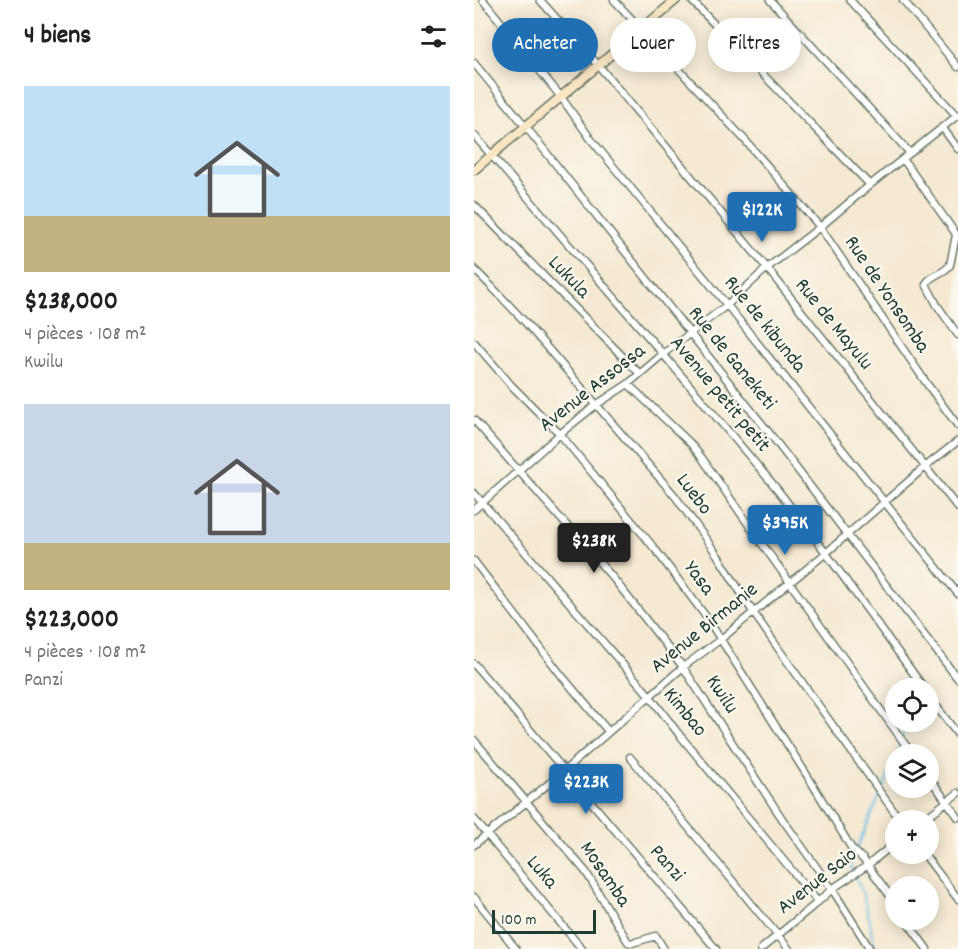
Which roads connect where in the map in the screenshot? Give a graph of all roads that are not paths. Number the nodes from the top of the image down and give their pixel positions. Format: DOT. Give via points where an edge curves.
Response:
graph roads {
  1 [pos="483,0"];
  2 [pos="540,0"];
  3 [pos="614,0"];
  4 [pos="676,0"];
  5 [pos="691,0"];
  6 [pos="770,0"];
  7 [pos="850,0"];
  8 [pos="903,0"];
  9 [pos="631,18"];
  10 [pos="655,18"];
  11 [pos="610,57"];
  12 [pos="474,63"];
  13 [pos="599,66"];
  14 [pos="958,67"];
  15 [pos="682,72"];
  16 [pos="561,98"];
  17 [pos="957,115"];
  18 [pos="526,127"];
  19 [pos="942,127"];
  20 [pos="474,135"];
  21 [pos="958,149"];
  22 [pos="910,153"];
  23 [pos="491,155"];
  24 [pos="903,159"];
  25 [pos="474,170"];
  26 [pos="870,185"];
  27 [pos="474,205"];
  28 [pos="820,227"];
  29 [pos="957,236"];
  30 [pos="767,268"];
  31 [pos="474,269"];
  32 [pos="727,305"];
  33 [pos="690,334"];
  34 [pos="958,336"];
  35 [pos="474,342"];
  36 [pos="663,354"];
  37 [pos="639,373"];
  38 [pos="628,384"];
  39 [pos="596,405"];
  40 [pos="474,420"];
  41 [pos="958,426"];
  42 [pos="560,434"];
  43 [pos="958,441"];
  44 [pos="926,466"];
  45 [pos="519,471"];
  46 [pos="474,493"];
  47 [pos="482,502"];
  48 [pos="885,502"];
  49 [pos="958,508"];
  50 [pos="474,510"];
  51 [pos="847,534"];
  52 [pos="826,553"];
  53 [pos="474,561"];
  54 [pos="789,582"];
  55 [pos="958,594"];
  56 [pos="753,612"];
  57 [pos="721,639"];
  58 [pos="474,664"];
  59 [pos="683,667"];
  60 [pos="917,678"];
  61 [pos="958,679"];
  62 [pos="649,695"];
  63 [pos="939,710"];
  64 [pos="608,731"];
  65 [pos="958,735"];
  66 [pos="474,740"];
  67 [pos="905,744"];
  68 [pos="630,757"];
  69 [pos="564,771"];
  70 [pos="939,791"];
  71 [pos="958,793"];
  72 [pos="525,801"];
  73 [pos="947,802"];
  74 [pos="894,810"];
  75 [pos="936,810"];
  76 [pos="958,817"];
  77 [pos="474,819"];
  78 [pos="487,834"];
  79 [pos="474,845"];
  80 [pos="885,849"];
  81 [pos="866,862"];
  82 [pos="932,864"];
  83 [pos="832,889"];
  84 [pos="885,889"];
  85 [pos="474,897"];
  86 [pos="958,899"];
  87 [pos="818,902"];
  88 [pos="913,930"];
  89 [pos="778,935"];
  90 [pos="516,949"];
  91 [pos="582,949"];
  92 [pos="664,949"];
  93 [pos="716,949"];
  94 [pos="761,949"];
  95 [pos="789,949"];
  96 [pos="870,949"];
  97 [pos="927,949"];
  1 -- 16 [label="street, Rue de kibunda"];
  2 -- 13 [label="street, Rue de Mayulu"];
  3 -- 9 [label="street, Rue de Yonsomba"];
  4 -- 10 [label="street"];
  5 -- 26 [label="street"];
  6 -- 22 [label="street"];
  7 -- 17 [label="street"];
  8 -- 14 [label="street"];
  11 -- 13 [label="street"];
  12 -- 18 [label="street, Rue de Ganeketi"];
  13 -- 16 [label="street"];
  13 -- 30 [label="street, Rue de Mayulu"];
  15 -- 28 [label="street, Rue de Yonsomba"];
  16 -- 18 [label="street"];
  16 -- 32 [label="street, Rue de kibunda"];
  17 -- 19 [label="street, Avenue Assossa"];
  18 -- 23 [label="street"];
  18 -- 33 [label="street, Rue de Ganeketi"];
  19 -- 21 [label="street"];
  19 -- 22 [label="street, Avenue Assossa"];
  20 -- 23 [label="street, Avenue petit petit"];
  22 -- 24 [label="street, Avenue Assossa"];
  23 -- 25 [label="street"];
  23 -- 36 [label="street, Avenue petit petit"];
  24 -- 26 [label="street, Avenue Assossa"];
  24 -- 29 [label="street"];
  26 -- 28 [label="street, Avenue Assossa"];
  27 -- 37 [label="street, Lukula"];
  28 -- 30 [label="street, Avenue Assossa"];
  28 -- 41 [label="street, Rue de Yonsomba"];
  29 -- 34 [label="street" via="950,265 926,284"];
  30 -- 32 [label="street, Avenue Assossa"];
  30 -- 44 [label="street, Rue de Mayulu"];
  31 -- 39 [label="street, Luebo"];
  32 -- 33 [label="street, Avenue Assossa"];
  32 -- 48 [label="street, Rue de kibunda"];
  33 -- 36 [label="street, Avenue Assossa"];
  33 -- 51 [label="street, Rue de Ganeketi"];
  35 -- 42 [label="street, Yasa"];
  36 -- 37 [label="street, Avenue Assossa"];
  36 -- 52 [label="street, Avenue petit petit"];
  37 -- 38 [label="street, Avenue Assossa"];
  38 -- 39 [label="street, Avenue Assossa"];
  38 -- 54 [label="street" via="690,443"];
  39 -- 42 [label="street, Avenue Assossa"];
  39 -- 56 [label="street, Luebo" via="675,496"];
  40 -- 45 [label="street, Kwilu"];
  42 -- 45 [label="street, Avenue Assossa"];
  42 -- 57 [label="street, Yasa" via="655,549"];
  43 -- 44 [label="street, Avenue Birmanie"];
  44 -- 48 [label="street, Avenue Birmanie"];
  44 -- 49 [label="street, Rue de Mayulu"];
  45 -- 47 [label="street, Avenue Assossa"];
  45 -- 59 [label="street, Kwilu" via="613,578"];
  46 -- 47 [label="street, Kimbao"];
  47 -- 50 [label="street, Avenue Assossa"];
  47 -- 62 [label="street, Kimbao"];
  48 -- 51 [label="street, Avenue Birmanie"];
  48 -- 55 [label="street, Rue de kibunda"];
  51 -- 52 [label="street, Avenue Birmanie"];
  51 -- 61 [label="street, Rue de Ganeketi"];
  52 -- 54 [label="street, Avenue Birmanie"];
  52 -- 60 [label="street, Avenue petit petit"];
  53 -- 64 [label="street"];
  54 -- 56 [label="street, Avenue Birmanie"];
  54 -- 67 [label="street"];
  56 -- 57 [label="street, Avenue Birmanie"];
  56 -- 74 [label="street, Luebo"];
  57 -- 59 [label="street, Avenue Birmanie"];
  57 -- 81 [label="street, Yasa" via="852,849"];
  58 -- 69 [label="street, Panzi"];
  59 -- 62 [label="street, Avenue Birmanie"];
  59 -- 83 [label="street, Kwilu"];
  62 -- 64 [label="street, Avenue Birmanie"];
  62 -- 87 [label="street, Kimbao"];
  63 -- 65 [label="street"];
  64 -- 69 [label="street, Avenue Birmanie"];
  66 -- 72 [label="street, Mosamba"];
  68 -- 89 [label="street"];
  69 -- 72 [label="street, Avenue Birmanie"];
  69 -- 93 [label="street, Panzi"];
  70 -- 73 [label="street"];
  71 -- 73 [label="street"];
  72 -- 78 [label="street, Avenue Birmanie"];
  72 -- 92 [label="street, Mosamba" via="586,872 628,942 656,936"];
  73 -- 75 [label="street"];
  73 -- 76 [label="street"];
  77 -- 78 [label="street, Luka"];
  78 -- 79 [label="street, Avenue Birmanie"];
  78 -- 91 [label="street, Luka"];
  80 -- 81 [label="street, Avenue Saio"];
  81 -- 83 [label="street, Avenue Saio"];
  81 -- 84 [label="street, Yasa"];
  82 -- 86 [label="street"];
  83 -- 87 [label="street, Avenue Saio"];
  83 -- 96 [label="street, Kwilu"];
  85 -- 90 [label="street"];
  87 -- 89 [label="street, Avenue Saio"];
  88 -- 97 [label="street"];
  89 -- 94 [label="street, Avenue Saio"];
  89 -- 95 [label="street"];
}
